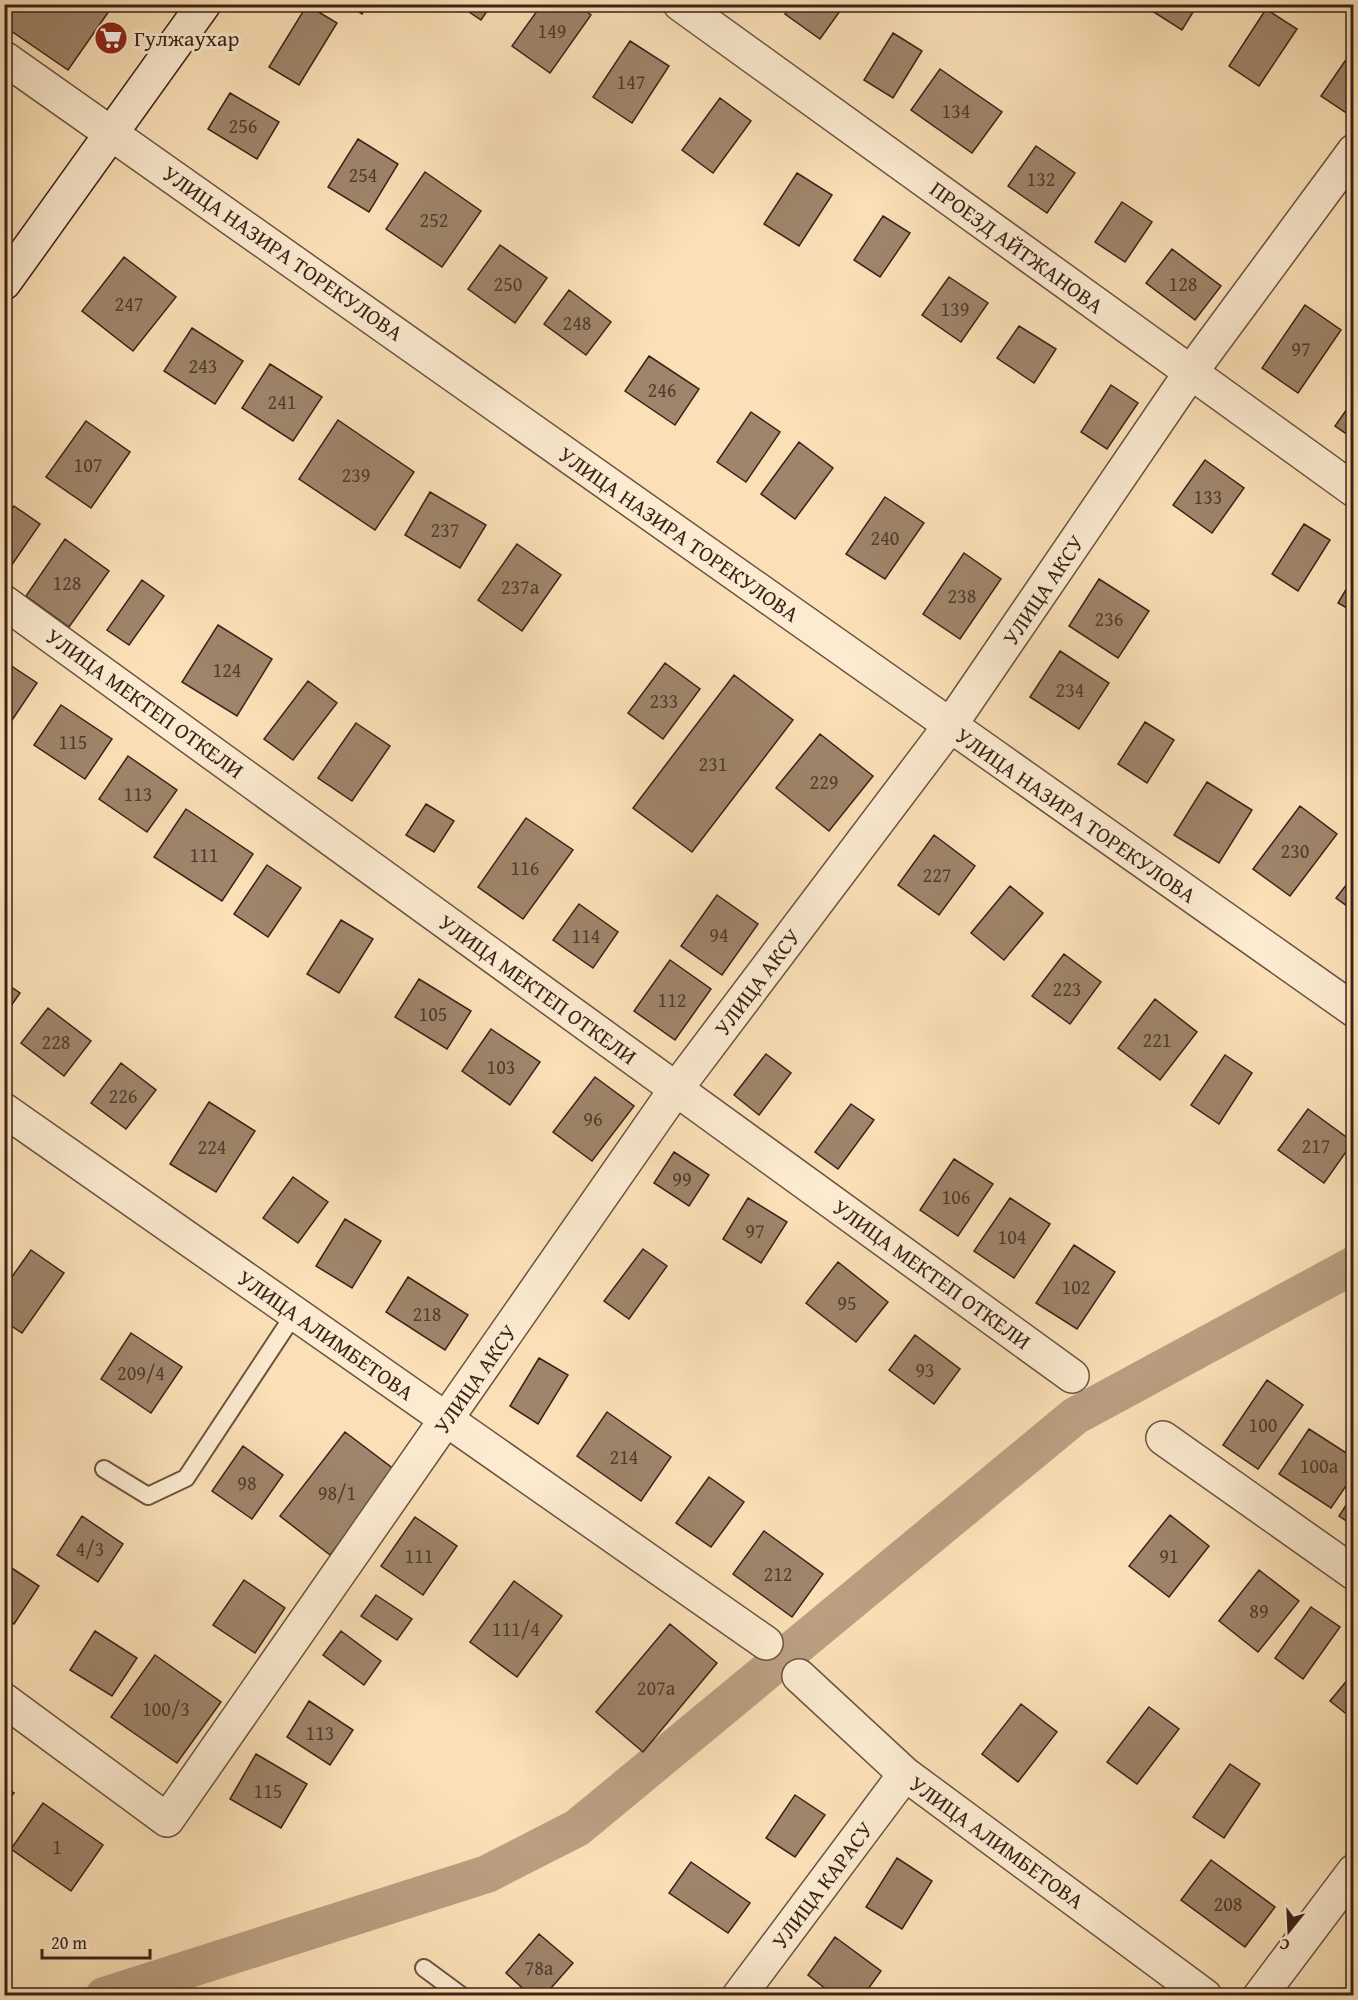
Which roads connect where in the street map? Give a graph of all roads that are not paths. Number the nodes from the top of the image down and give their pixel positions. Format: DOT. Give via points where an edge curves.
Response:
graph roads {
  1 [pos="204,4"];
  2 [pos="680,4"];
  3 [pos="4,58"];
  4 [pos="114,133"];
  5 [pos="1353,151"];
  6 [pos="4,283"];
  7 [pos="1191,372"];
  8 [pos="1353,490"];
  9 [pos="4,602"];
  10 [pos="950,727"];
  11 [pos="1353,1010"];
  12 [pos="676,1089"];
  13 [pos="4,1110"];
  14 [pos="295,1313"];
  15 [pos="1072,1376"];
  16 [pos="447,1419"];
  17 [pos="1163,1438"];
  18 [pos="104,1469"];
  19 [pos="1353,1573"];
  20 [pos="766,1643"];
  21 [pos="799,1676"];
  22 [pos="4,1700"];
  23 [pos="905,1774"];
  24 [pos="1353,1871"];
  25 [pos="424,1968"];
  26 [pos="462,1995"];
  27 [pos="739,1995"];
  28 [pos="1205,1995"];
  29 [pos="1260,1995"];
  1 -- 4 [label="street"];
  2 -- 7 [label="street, ПРОЕЗД АЙТЖАНОВА"];
  3 -- 4 [label="street, УЛИЦА НАЗИРА ТОРЕКУЛОВА"];
  4 -- 6 [label="street"];
  4 -- 10 [label="street, УЛИЦА НАЗИРА ТОРЕКУЛОВА"];
  5 -- 7 [label="street, УЛИЦА АКСУ"];
  7 -- 8 [label="street, ПРОЕЗД АЙТЖАНОВА"];
  7 -- 10 [label="street, УЛИЦА АКСУ"];
  9 -- 12 [label="street, УЛИЦА МЕКТЕП ОТКЕЛИ"];
  10 -- 11 [label="street, УЛИЦА НАЗИРА ТОРЕКУЛОВА"];
  10 -- 12 [label="street, УЛИЦА АКСУ"];
  12 -- 15 [label="street, УЛИЦА МЕКТЕП ОТКЕЛИ"];
  12 -- 16 [label="street, УЛИЦА АКСУ"];
  13 -- 14 [label="street, УЛИЦА АЛИМБЕТОВА"];
  14 -- 16 [label="street, УЛИЦА АЛИМБЕТОВА"];
  14 -- 18 [label="lane" via="186,1478 148,1496"];
  16 -- 20 [label="street, УЛИЦА АЛИМБЕТОВА"];
  16 -- 22 [label="street, УЛИЦА АКСУ" via="167,1820"];
  17 -- 19 [label="street"];
  21 -- 23 [label="street, УЛИЦА АЛИМБЕТОВА"];
  23 -- 27 [label="street, УЛИЦА КАРАСУ"];
  23 -- 28 [label="street, УЛИЦА АЛИМБЕТОВА"];
  24 -- 29 [label="street"];
  25 -- 26 [label="lane"];
}
